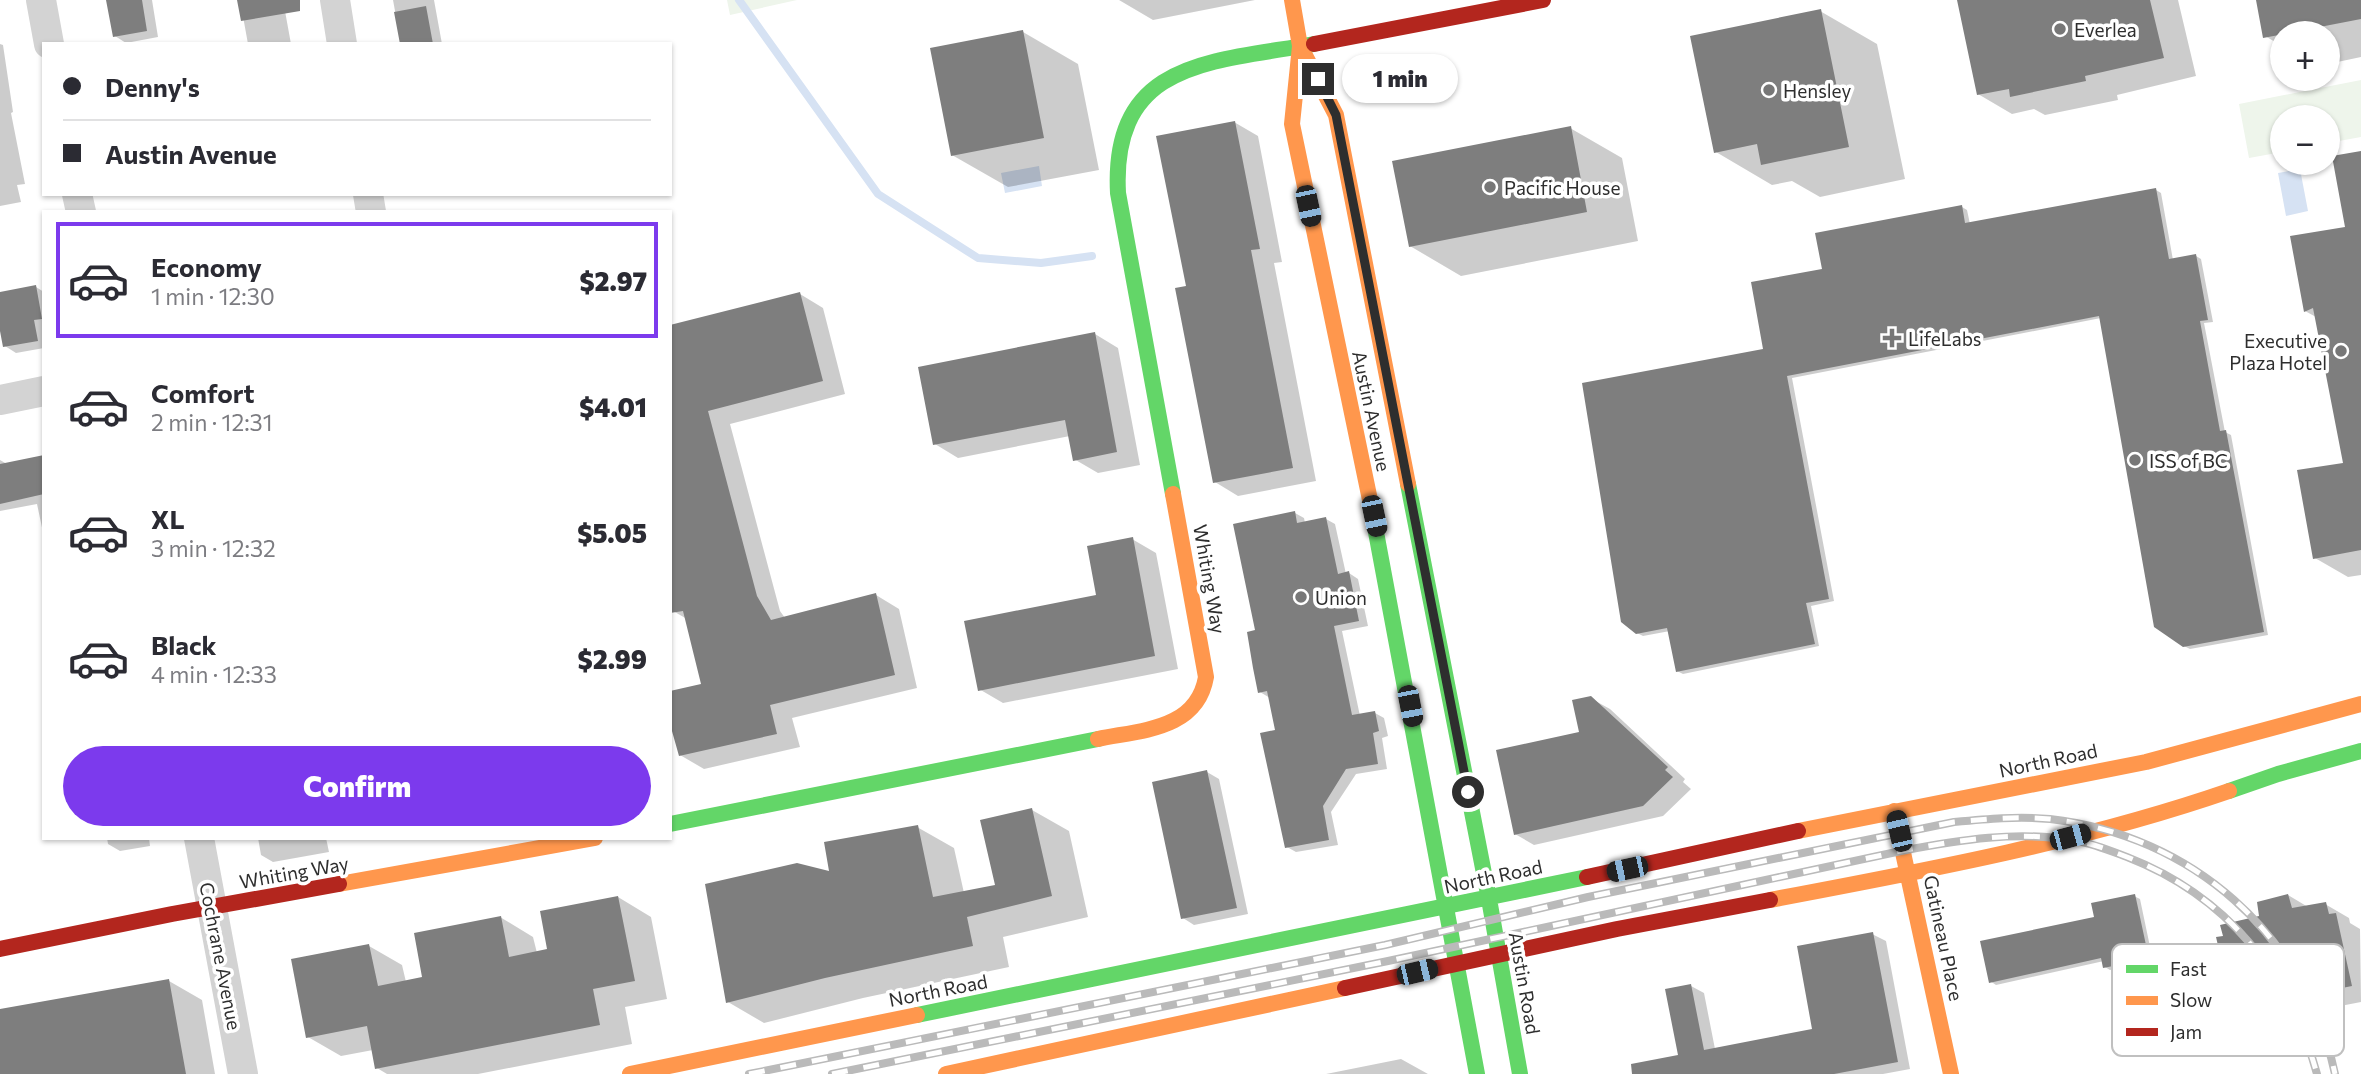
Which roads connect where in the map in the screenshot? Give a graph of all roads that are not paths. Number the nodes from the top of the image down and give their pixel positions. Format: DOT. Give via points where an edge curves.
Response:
graph roads {
  1 [pos="41,0"];
  2 [pos="335,0"];
  3 [pos="1292,0"];
  4 [pos="1543,0"];
  5 [pos="1493,5"];
  6 [pos="49,42"];
  7 [pos="342,42"];
  8 [pos="1300,46"];
  9 [pos="42,391"];
  10 [pos="0,400"];
  11 [pos="1399,537"];
  12 [pos="2361,704"];
  13 [pos="2361,751"];
  14 [pos="1895,811"];
  15 [pos="672,824"];
  16 [pos="199,840"];
  17 [pos="584,840"];
  18 [pos="1909,873"];
  19 [pos="1489,899"];
  20 [pos="212,908"];
  21 [pos="1446,908"];
  22 [pos="0,949"];
  23 [pos="1498,956"];
  24 [pos="1455,964"];
  25 [pos="243,1074"];
  26 [pos="630,1074"];
  27 [pos="946,1074"];
  28 [pos="1476,1074"];
  29 [pos="1520,1074"];
  30 [pos="1951,1074"];
  1 -- 6 [label="street"];
  2 -- 7 [label="street"];
  3 -- 8 [label="main road, Austin Avenue"];
  4 -- 5 [label="main road, Whiting Way"];
  5 -- 8 [label="main road, Whiting Way"];
  8 -- 11 [label="main road, Austin Avenue" via="1336,115"];
  8 -- 11 [label="main road, Austin Avenue" via="1292,124"];
  8 -- 15 [label="main road, Whiting Way" via="1187,69 1160,82 1138,103 1118,151 1118,194 1206,677 1193,709 1161,726"];
  9 -- 10 [label="street"];
  11 -- 19 [label="main road, Austin Avenue"];
  11 -- 21 [label="main road, Austin Avenue"];
  12 -- 14 [label="main road, North Road" via="2146,761"];
  13 -- 18 [label="main road" via="2174,810"];
  14 -- 18 [label="main road, Gatineau Place"];
  14 -- 19 [label="main road, North Road"];
  16 -- 20 [label="street, Cochrane Avenue"];
  17 -- 20 [label="main road, Whiting Way"];
  18 -- 23 [label="main road"];
  18 -- 30 [label="main road, Gatineau Place"];
  19 -- 21 [label="main road, North Road"];
  19 -- 23 [label="main road, Austin Road"];
  20 -- 22 [label="main road, Whiting Way"];
  20 -- 25 [label="street, Cochrane Avenue"];
  21 -- 24 [label="main road"];
  21 -- 26 [label="main road, North Road"];
  23 -- 24 [label="main road"];
  23 -- 29 [label="main road, Austin Road"];
  24 -- 27 [label="main road"];
  24 -- 28 [label="main road"];
}
